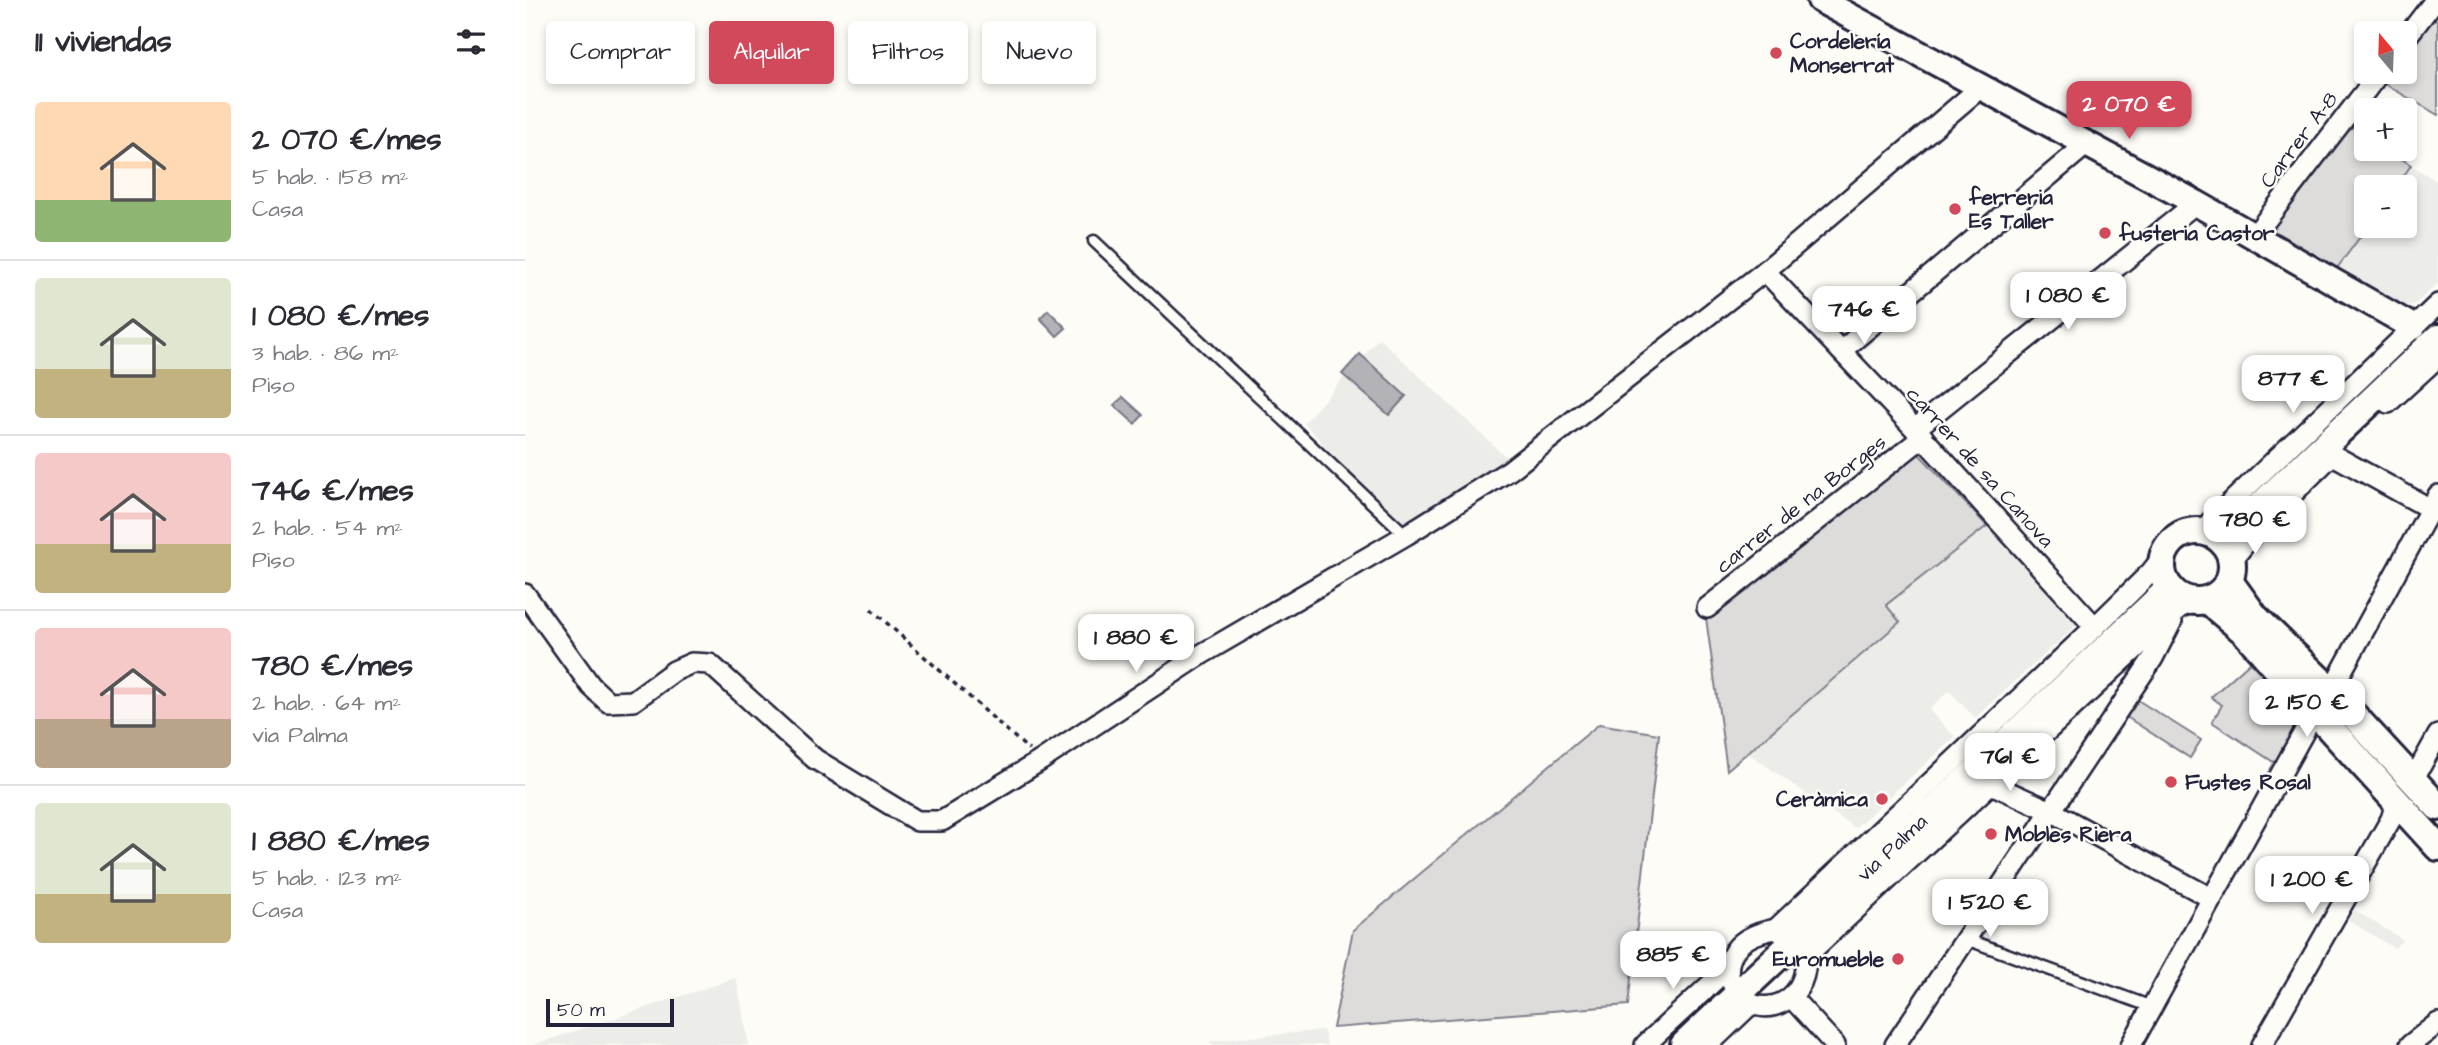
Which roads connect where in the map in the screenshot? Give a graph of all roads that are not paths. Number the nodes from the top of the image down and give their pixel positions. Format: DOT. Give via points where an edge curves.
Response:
graph roads {
  1 [pos="1820,0"];
  2 [pos="2434,0"];
  3 [pos="2417,23"];
  4 [pos="2371,84"];
  5 [pos="1981,87"];
  6 [pos="2087,144"];
  7 [pos="2196,203"];
  8 [pos="2254,236"];
  9 [pos="1094,241"];
  10 [pos="1765,271"];
  11 [pos="2438,304"];
  12 [pos="2413,327"];
  13 [pos="2438,338"];
  14 [pos="1841,351"];
  15 [pos="2438,357"];
  16 [pos="2410,366"];
  17 [pos="1919,433"];
  18 [pos="2333,454"];
  19 [pos="2435,506"];
  20 [pos="1406,535"];
  21 [pos="2221,553"];
  22 [pos="2163,557"];
  23 [pos="525,594"];
  24 [pos="2188,599"];
  25 [pos="1707,608"];
  26 [pos="2095,627"];
  27 [pos="2331,691"];
  28 [pos="2315,712"];
  29 [pos="2438,735"];
  30 [pos="2413,780"];
  31 [pos="1991,784"];
  32 [pos="2396,803"];
  33 [pos="2438,807"];
  34 [pos="2051,811"];
  35 [pos="2438,847"];
  36 [pos="2211,898"];
  37 [pos="1966,939"];
  38 [pos="1792,942"];
  39 [pos="1728,968"];
  40 [pos="1791,998"];
  41 [pos="1744,999"];
  42 [pos="2152,1007"];
  43 [pos="2438,1023"];
  44 [pos="1645,1045"];
  45 [pos="1684,1045"];
  46 [pos="1708,1045"];
  47 [pos="1835,1045"];
  48 [pos="1895,1045"];
  49 [pos="2131,1045"];
  50 [pos="2262,1045"];
  51 [pos="2410,1045"];
  1 -- 5 [label="street"];
  2 -- 3 [label="street"];
  4 -- 8 [label="street, Carrer A-8"];
  5 -- 6 [label="street"];
  5 -- 10 [label="street"];
  6 -- 7 [label="street"];
  6 -- 14 [label="street"];
  7 -- 8 [label="street"];
  7 -- 17 [label="street, carrer de na Borges"];
  8 -- 12 [label="street"];
  9 -- 20 [label="lane"];
  10 -- 14 [label="street, carrer de sa Canova"];
  10 -- 20 [label="street" via="1510,470"];
  11 -- 12 [label="street"];
  12 -- 21 [label="street"];
  13 -- 16 [label="main road"];
  14 -- 17 [label="street, carrer de sa Canova"];
  15 -- 16 [label="street"];
  15 -- 18 [label="street"];
  16 -- 21 [label="main road"];
  17 -- 25 [label="street, carrer de na Borges"];
  17 -- 26 [label="street, carrer de sa Canova"];
  18 -- 19 [label="street"];
  18 -- 21 [label="street" via="2255,531"];
  19 -- 27 [label="street"];
  20 -- 23 [label="street" via="1202,654 941,821 917,821 815,759 711,664 692,663 674,671 633,701 608,702 591,686"];
  21 -- 22 [label="main road" via="2189,532 2171,543"];
  21 -- 24 [label="main road" via="2224,590"];
  21 -- 27 [label="main road" via="2255,617"];
  22 -- 24 [label="main road" via="2164,577"];
  22 -- 26 [label="street, via Palma"];
  24 -- 28 [label="main road" via="2245,632"];
  24 -- 31 [label="street, via Palma"];
  24 -- 34 [label="street"];
  24 -- 38 [label="main road, via Palma"];
  26 -- 38 [label="street, via Palma"];
  27 -- 28 [label="street"];
  27 -- 30 [label="main road"];
  28 -- 32 [label="main road"];
  28 -- 36 [label="street"];
  29 -- 30 [label="street"];
  30 -- 33 [label="main road"];
  31 -- 34 [label="street"];
  31 -- 38 [label="street, via Palma"];
  32 -- 35 [label="main road"];
  32 -- 50 [label="street"];
  34 -- 36 [label="street"];
  34 -- 37 [label="street"];
  36 -- 42 [label="street"];
  37 -- 42 [label="lane"];
  37 -- 48 [label="street"];
  38 -- 39 [label="street" via="1757,932 1735,948"];
  38 -- 40 [label="street" via="1803,983"];
  38 -- 41 [label="main road, via Palma"];
  39 -- 41 [label="street" via="1728,976"];
  39 -- 44 [label="street"];
  40 -- 41 [label="street" via="1771,1006"];
  40 -- 47 [label="street"];
  41 -- 45 [label="main road, via Palma"];
  41 -- 46 [label="street"];
  42 -- 49 [label="street"];
  43 -- 51 [label="street"];
}
